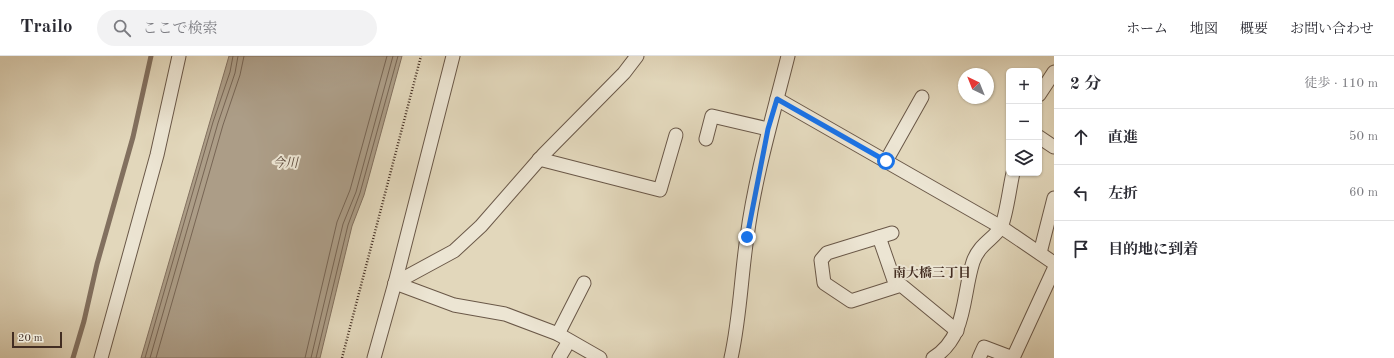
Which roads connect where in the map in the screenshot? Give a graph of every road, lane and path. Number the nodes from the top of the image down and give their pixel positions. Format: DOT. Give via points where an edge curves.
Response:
graph roads {
  1 [pos="179,56"];
  2 [pos="421,56"];
  3 [pos="453,56"];
  4 [pos="637,56"];
  5 [pos="788,56"];
  6 [pos="1054,72"];
  7 [pos="1042,90"];
  8 [pos="922,97"];
  9 [pos="777,99"];
  10 [pos="768,129"];
  11 [pos="676,135"];
  12 [pos="706,139"];
  13 [pos="1042,139"];
  14 [pos="1054,146"];
  15 [pos="539,159"];
  16 [pos="886,161"];
  17 [pos="1012,176"];
  18 [pos="1054,198"];
  19 [pos="1001,227"];
  20 [pos="892,233"];
  21 [pos="879,237"];
  22 [pos="1040,253"];
  23 [pos="1054,263"];
  24 [pos="1054,269"];
  25 [pos="395,283"];
  26 [pos="584,284"];
  27 [pos="896,286"];
  28 [pos="957,331"];
  29 [pos="563,337"];
  30 [pos="101,358"];
  31 [pos="342,358"];
  32 [pos="374,358"];
  33 [pos="559,358"];
  34 [pos="600,358"];
  35 [pos="731,358"];
  36 [pos="933,358"];
  37 [pos="979,358"];
  1 -- 30 [label="street" via="146,199"];
  2 -- 31 [label="path"];
  3 -- 25 [label="street"];
  4 -- 15 [label="street" via="624,73"];
  5 -- 9 [label="street"];
  6 -- 7 [label="street"];
  8 -- 16 [label="street"];
  9 -- 10 [label="street"];
  9 -- 16 [label="street"];
  10 -- 12 [label="street" via="712,116"];
  10 -- 35 [label="street" via="747,237"];
  11 -- 15 [label="street" via="660,190"];
  13 -- 14 [label="street"];
  15 -- 25 [label="street" via="480,226 454,251"];
  16 -- 19 [label="street"];
  17 -- 19 [label="street"];
  18 -- 22 [label="street"];
  19 -- 22 [label="street"];
  19 -- 28 [label="street" via="982,246 973,261"];
  20 -- 21 [label="street"];
  21 -- 27 [label="street"];
  21 -- 27 [label="street" via="827,253 821,260 824,283 851,301"];
  22 -- 23 [label="street"];
  24 -- 37 [label="street" via="1013,358 984,347"];
  25 -- 29 [label="street" via="454,305 504,314"];
  25 -- 32 [label="street"];
  26 -- 29 [label="street"];
  27 -- 28 [label="street" via="900,284"];
  28 -- 36 [label="street" via="954,339"];
  29 -- 33 [label="street"];
  29 -- 34 [label="street"];
}
